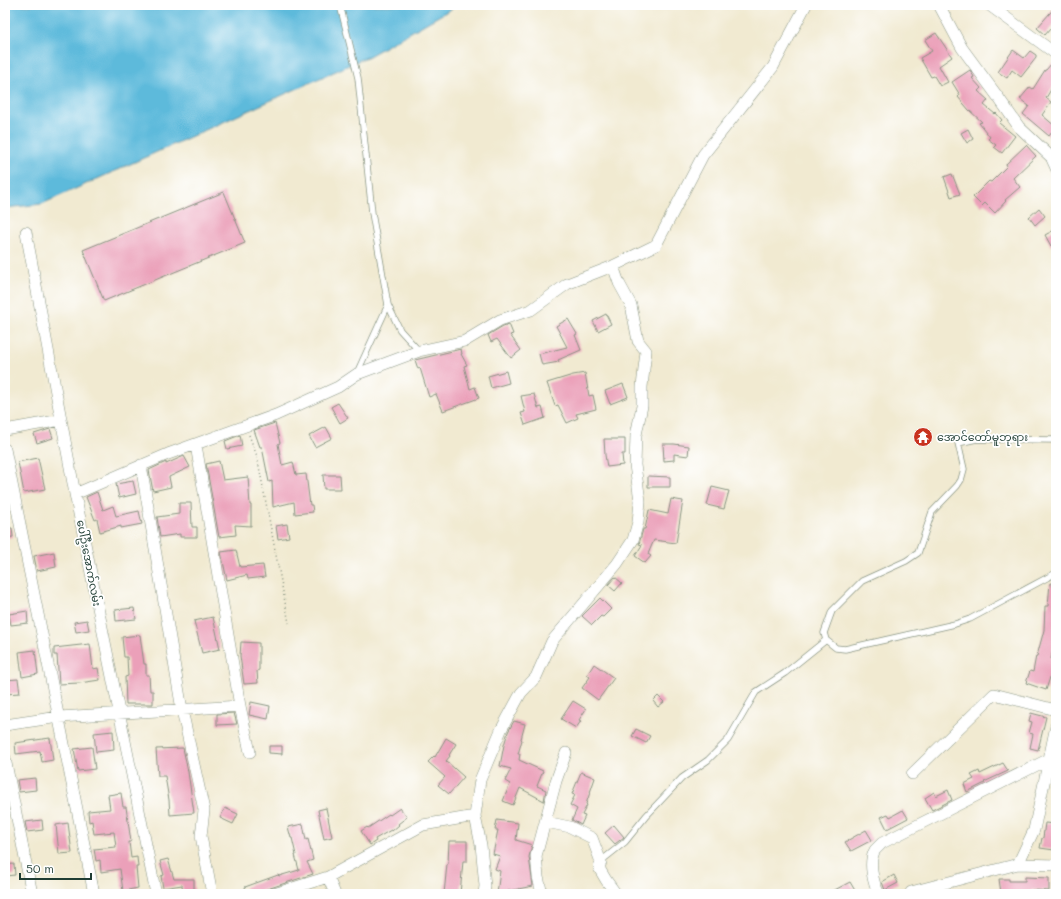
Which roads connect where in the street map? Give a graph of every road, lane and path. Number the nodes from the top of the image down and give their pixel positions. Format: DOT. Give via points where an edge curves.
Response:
graph roads {
  1 [pos="340,5"];
  2 [pos="806,5"];
  3 [pos="939,5"];
  4 [pos="989,5"];
  5 [pos="1056,54"];
  6 [pos="1056,168"];
  7 [pos="26,232"];
  8 [pos="613,266"];
  9 [pos="388,305"];
  10 [pos="419,351"];
  11 [pos="357,374"];
  12 [pos="61,420"];
  13 [pos="246,427"];
  14 [pos="5,430"];
  15 [pos="1056,440"];
  16 [pos="196,445"];
  17 [pos="5,449"];
  18 [pos="141,465"];
  19 [pos="75,494"];
  20 [pos="1056,573"];
  21 [pos="289,623"];
  22 [pos="826,640"];
  23 [pos="240,706"];
  24 [pos="182,710"];
  25 [pos="1056,710"];
  26 [pos="118,713"];
  27 [pos="59,717"];
  28 [pos="5,725"];
  29 [pos="1056,726"];
  30 [pos="250,752"];
  31 [pos="566,754"];
  32 [pos="5,758"];
  33 [pos="1049,759"];
  34 [pos="912,774"];
  35 [pos="475,816"];
  36 [pos="546,822"];
  37 [pos="601,862"];
  38 [pos="1018,864"];
  39 [pos="1056,865"];
  40 [pos="328,877"];
  41 [pos="911,892"];
  42 [pos="32,894"];
  43 [pos="94,894"];
  44 [pos="156,894"];
  45 [pos="212,894"];
  46 [pos="279,894"];
  47 [pos="335,894"];
  48 [pos="484,894"];
  49 [pos="542,894"];
  50 [pos="616,894"];
  51 [pos="879,894"];
  1 -- 9 [label="lane" via="358,78 372,213"];
  2 -- 8 [label="street" via="773,67 703,155 656,245"];
  3 -- 6 [label="street" via="962,48 1019,127 1051,157"];
  4 -- 5 [label="street"];
  7 -- 12 [label="street, ပေါ်ဦးအောက်လမ်း"];
  8 -- 10 [label="street" via="567,284 531,310 500,320 465,341"];
  8 -- 35 [label="street" via="631,305 638,341 646,350 642,406 636,435 635,465 640,501 638,522 633,540 617,564 552,641 536,677 521,693 501,730 480,780"];
  9 -- 10 [label="lane" via="400,330"];
  9 -- 11 [label="lane"];
  10 -- 11 [label="street"];
  11 -- 13 [label="street" via="338,387"];
  12 -- 14 [label="street"];
  12 -- 19 [label="street, ပေါ်ဦးအောက်လမ်း"];
  13 -- 16 [label="street"];
  13 -- 21 [label="path" via="257,456"];
  15 -- 22 [label="lane" via="977,439 958,443 964,469 961,480 932,512 918,553 859,583 832,611 824,633"];
  16 -- 18 [label="street"];
  16 -- 23 [label="street"];
  17 -- 27 [label="street"];
  18 -- 19 [label="street"];
  18 -- 24 [label="street"];
  19 -- 26 [label="street, ပေါ်ဦးအောက်လမ်း"];
  20 -- 22 [label="lane" via="970,619 955,624 844,649 836,648"];
  22 -- 37 [label="lane" via="785,673 756,692 728,740 708,760 682,778 625,842"];
  23 -- 24 [label="street"];
  23 -- 30 [label="street"];
  24 -- 26 [label="street"];
  24 -- 45 [label="street" via="204,810 201,836"];
  25 -- 34 [label="street" via="994,694"];
  26 -- 27 [label="street"];
  26 -- 44 [label="street, ပေါ်ဦးအောက်လမ်း"];
  27 -- 28 [label="street"];
  27 -- 43 [label="street"];
  29 -- 33 [label="street"];
  31 -- 36 [label="street"];
  32 -- 42 [label="street"];
  33 -- 38 [label="street" via="1034,830"];
  33 -- 51 [label="street" via="882,843 875,851 872,866"];
  35 -- 40 [label="street" via="423,825"];
  35 -- 48 [label="street" via="481,844"];
  36 -- 37 [label="street" via="570,827 592,838"];
  36 -- 49 [label="street" via="536,856"];
  37 -- 50 [label="street" via="600,868"];
  38 -- 39 [label="street"];
  38 -- 41 [label="street"];
  40 -- 46 [label="street"];
  40 -- 47 [label="street"];
}
